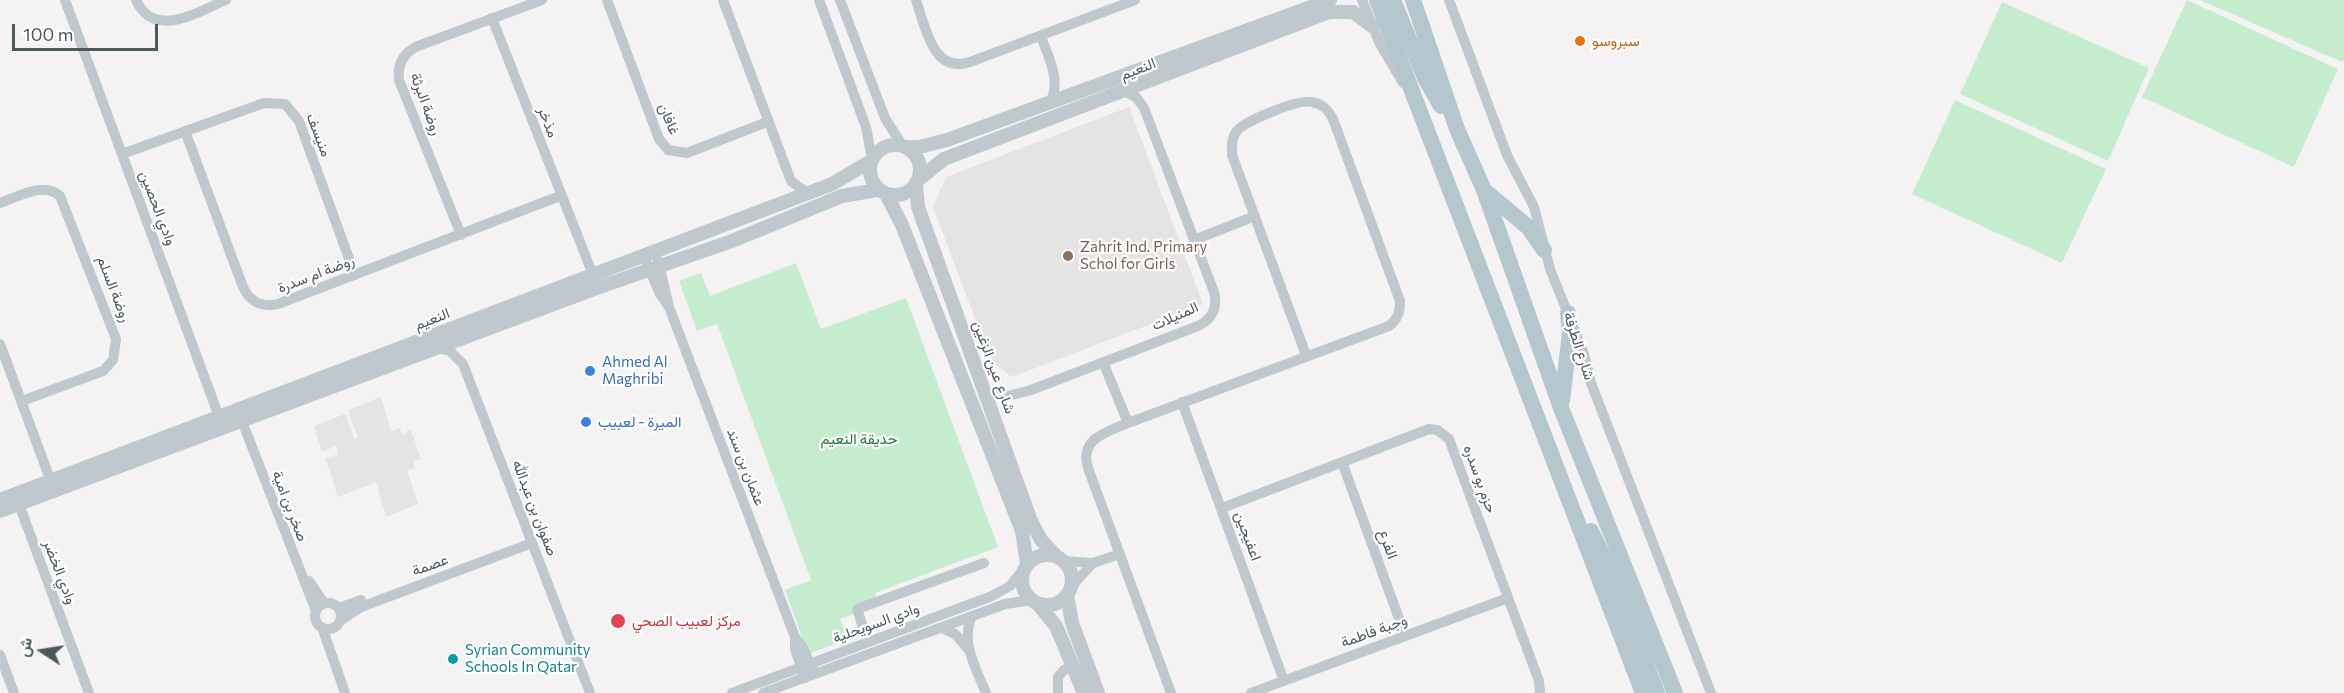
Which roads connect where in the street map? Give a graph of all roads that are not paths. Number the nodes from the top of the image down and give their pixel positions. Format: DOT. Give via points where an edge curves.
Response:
graph roads {
  1 [pos="65,0"];
  2 [pos="136,0"];
  3 [pos="226,0"];
  4 [pos="542,0"];
  5 [pos="607,0"];
  6 [pos="723,0"];
  7 [pos="819,0"];
  8 [pos="840,0"];
  9 [pos="916,0"];
  10 [pos="1136,0"];
  11 [pos="1330,0"];
  12 [pos="1362,0"];
  13 [pos="1377,0"];
  14 [pos="1393,0"];
  15 [pos="1413,0"];
  16 [pos="1449,0"];
  17 [pos="492,18"];
  18 [pos="1372,26"];
  19 [pos="1041,36"];
  20 [pos="1056,79"];
  21 [pos="1125,92"];
  22 [pos="1076,93"];
  23 [pos="1050,102"];
  24 [pos="1416,105"];
  25 [pos="768,122"];
  26 [pos="1457,129"];
  27 [pos="185,131"];
  28 [pos="904,146"];
  29 [pos="122,154"];
  30 [pos="871,160"];
  31 [pos="791,181"];
  32 [pos="917,182"];
  33 [pos="1484,190"];
  34 [pos="882,192"];
  35 [pos="807,193"];
  36 [pos="560,196"];
  37 [pos="786,201"];
  38 [pos="0,203"];
  39 [pos="1255,216"];
  40 [pos="462,234"];
  41 [pos="1194,240"];
  42 [pos="1544,250"];
  43 [pos="652,261"];
  44 [pos="355,275"];
  45 [pos="592,283"];
  46 [pos="1568,313"];
  47 [pos="0,344"];
  48 [pos="437,348"];
  49 [pos="1306,356"];
  50 [pos="1103,362"];
  51 [pos="985,392"];
  52 [pos="22,401"];
  53 [pos="1182,402"];
  54 [pos="1561,408"];
  55 [pos="243,414"];
  56 [pos="221,422"];
  57 [pos="1128,423"];
  58 [pos="1342,462"];
  59 [pos="53,486"];
  60 [pos="1564,487"];
  61 [pos="17,499"];
  62 [pos="0,500"];
  63 [pos="1222,508"];
  64 [pos="0,511"];
  65 [pos="531,540"];
  66 [pos="1120,554"];
  67 [pos="1060,558"];
  68 [pos="984,563"];
  69 [pos="1093,563"];
  70 [pos="1025,567"];
  71 [pos="1069,590"];
  72 [pos="1508,598"];
  73 [pos="1034,602"];
  74 [pos="320,607"];
  75 [pos="339,608"];
  76 [pos="972,616"];
  77 [pos="338,623"];
  78 [pos="322,627"];
  79 [pos="942,628"];
  80 [pos="1405,635"];
  81 [pos="868,642"];
  82 [pos="1627,649"];
  83 [pos="970,651"];
  84 [pos="0,655"];
  85 [pos="1074,665"];
  86 [pos="808,671"];
  87 [pos="1284,681"];
  88 [pos="754,689"];
  89 [pos="739,692"];
  90 [pos="14,693"];
  91 [pos="89,693"];
  92 [pos="345,693"];
  93 [pos="352,693"];
  94 [pos="590,693"];
  95 [pos="763,693"];
  96 [pos="986,693"];
  97 [pos="1059,693"];
  98 [pos="1084,693"];
  99 [pos="1098,693"];
  100 [pos="1171,693"];
  101 [pos="1251,693"];
  102 [pos="1540,693"];
  103 [pos="1633,693"];
  104 [pos="1643,693"];
  105 [pos="1657,693"];
  106 [pos="1675,693"];
  107 [pos="1711,693"];
  1 -- 29 [label="street, وادي الحصين"];
  2 -- 3 [label="street" via="147,17 166,22"];
  4 -- 17 [label="street, روضة البرثة"];
  5 -- 25 [label="street, غافان" via="659,139 668,150 687,153"];
  6 -- 25 [label="street"];
  7 -- 30 [label="street" via="866,127"];
  8 -- 28 [label="street" via="885,117"];
  9 -- 19 [label="street" via="937,54 948,63 963,64"];
  10 -- 19 [label="street"];
  11 -- 22 [label="street, النعيم"];
  12 -- 18 [label="street"];
  13 -- 24 [label="main road"];
  14 -- 26 [label="main road" via="1425,78"];
  15 -- 26 [label="main road"];
  16 -- 42 [label="street, شارع الطرفة" via="1508,155 1534,207"];
  17 -- 36 [label="street, مذخر"];
  17 -- 40 [label="street, روضة البرثة" via="410,49 398,71"];
  18 -- 21 [label="street, النعيم" via="1353,12 1329,12"];
  18 -- 24 [label="street"];
  19 -- 20 [label="street"];
  20 -- 22 [label="street" via="1062,87"];
  20 -- 23 [label="street"];
  21 -- 32 [label="street, النعيم" via="944,159"];
  21 -- 41 [label="street, المنيلات" via="1142,104"];
  22 -- 23 [label="street, النعيم"];
  23 -- 28 [label="street, النعيم" via="940,142"];
  24 -- 60 [label="main road"];
  25 -- 31 [label="street"];
  26 -- 33 [label="main road"];
  27 -- 29 [label="street, منيسف"];
  27 -- 44 [label="street, منيسف" via="271,101 291,108"];
  27 -- 44 [label="street, روضة ام سدرة" via="243,287 251,299 271,306"];
  28 -- 30 [label="street" via="888,145"];
  28 -- 32 [label="street" via="919,161"];
  29 -- 56 [label="street, وادي الحصين"];
  30 -- 34 [label="street" via="870,176"];
  30 -- 35 [label="street, النعيم" via="840,181"];
  31 -- 35 [label="street"];
  31 -- 37 [label="street"];
  32 -- 34 [label="street" via="906,193"];
  32 -- 51 [label="street, شارع عين الزغين" via="918,207"];
  33 -- 42 [label="main road" via="1528,227"];
  33 -- 54 [label="main road"];
  34 -- 43 [label="street, النعيم" via="842,196 744,237"];
  34 -- 70 [label="street" via="902,225 1022,531"];
  35 -- 37 [label="street, النعيم"];
  36 -- 40 [label="street, روضة ام سدرة"];
  36 -- 45 [label="street, مذخر"];
  37 -- 43 [label="street, النعيم"];
  38 -- 52 [label="street, روضة السلم" via="41,189 60,196 117,339 113,360 103,371"];
  39 -- 41 [label="street"];
  39 -- 49 [label="street"];
  39 -- 49 [label="street" via="1232,155 1236,131 1246,123 1302,101 1324,106 1337,129 1400,308 1389,326"];
  40 -- 44 [label="street, روضة ام سدرة"];
  41 -- 50 [label="street, المنيلات" via="1215,298 1212,315 1198,326"];
  42 -- 46 [label="street, شارع الطرفة"];
  43 -- 45 [label="street, النعيم"];
  43 -- 86 [label="street, عثمان بن سند" via="795,638 802,646"];
  45 -- 48 [label="street, النعيم"];
  45 -- 55 [label="street, النعيم"];
  46 -- 54 [label="main road" via="1570,333"];
  46 -- 107 [label="street, شارع الطرفة"];
  47 -- 52 [label="street"];
  48 -- 55 [label="street, النعيم"];
  48 -- 65 [label="street, صفوان بن عبدالله" via="450,351 463,363"];
  49 -- 53 [label="street"];
  50 -- 51 [label="street, المنيلات" via="1016,395"];
  50 -- 57 [label="street"];
  51 -- 67 [label="street, شارع عين الزغين" via="1034,527 1045,546"];
  52 -- 59 [label="street"];
  53 -- 57 [label="street"];
  53 -- 63 [label="street, اعفيجين"];
  54 -- 106 [label="main road"];
  55 -- 56 [label="street, النعيم"];
  55 -- 74 [label="street, صخر بن امية"];
  56 -- 59 [label="street, النعيم"];
  57 -- 66 [label="street" via="1092,440 1086,456"];
  58 -- 63 [label="street, حزم بو سدره"];
  58 -- 72 [label="street, حزم بو سدره" via="1429,429 1444,433"];
  58 -- 80 [label="street, الفرع"];
  59 -- 61 [label="street, النعيم"];
  60 -- 82 [label="main road"];
  60 -- 105 [label="main road" via="1608,565"];
  61 -- 62 [label="street, النعيم"];
  61 -- 64 [label="street, النعيم"];
  61 -- 91 [label="street, وادي الخضر"];
  63 -- 87 [label="street, اعفيجين"];
  65 -- 75 [label="street, عصمة"];
  65 -- 77 [label="street, عصمة" via="361,607"];
  65 -- 94 [label="street, صفوان بن عبدالله"];
  66 -- 69 [label="street"];
  66 -- 100 [label="street"];
  67 -- 69 [label="street"];
  67 -- 70 [label="street" via="1037,556"];
  67 -- 71 [label="street" via="1071,572"];
  68 -- 81 [label="street" via="857,609"];
  69 -- 71 [label="street"];
  70 -- 73 [label="street" via="1024,590"];
  70 -- 81 [label="street, وادي السويحلية" via="1001,591"];
  71 -- 73 [label="street" via="1050,605"];
  71 -- 99 [label="street" via="1072,623"];
  72 -- 80 [label="street, وجبة فاطمة"];
  72 -- 102 [label="street, حزم بو سدره"];
  73 -- 76 [label="street, وادي السويحلية" via="1005,604"];
  73 -- 85 [label="street" via="1056,626"];
  74 -- 75 [label="street" via="332,603"];
  74 -- 78 [label="street" via="317,622"];
  75 -- 77 [label="street"];
  76 -- 79 [label="street, وادي السويحلية"];
  76 -- 83 [label="street" via="966,637"];
  77 -- 78 [label="street"];
  77 -- 93 [label="street" via="338,654"];
  78 -- 92 [label="street"];
  79 -- 83 [label="street" via="955,634"];
  79 -- 86 [label="street, وادي السويحلية"];
  80 -- 87 [label="street, وجبة فاطمة"];
  81 -- 86 [label="street, وادي السويحلية"];
  82 -- 103 [label="main road"];
  82 -- 104 [label="main road"];
  83 -- 96 [label="street"];
  84 -- 90 [label="street"];
  85 -- 97 [label="street" via="1058,678"];
  85 -- 98 [label="street"];
  86 -- 88 [label="street, وادي السويحلية"];
  86 -- 95 [label="street, وادي السويحلية"];
  87 -- 101 [label="street, وجبة فاطمة"];
  88 -- 89 [label="street, وادي السويحلية"];
}
